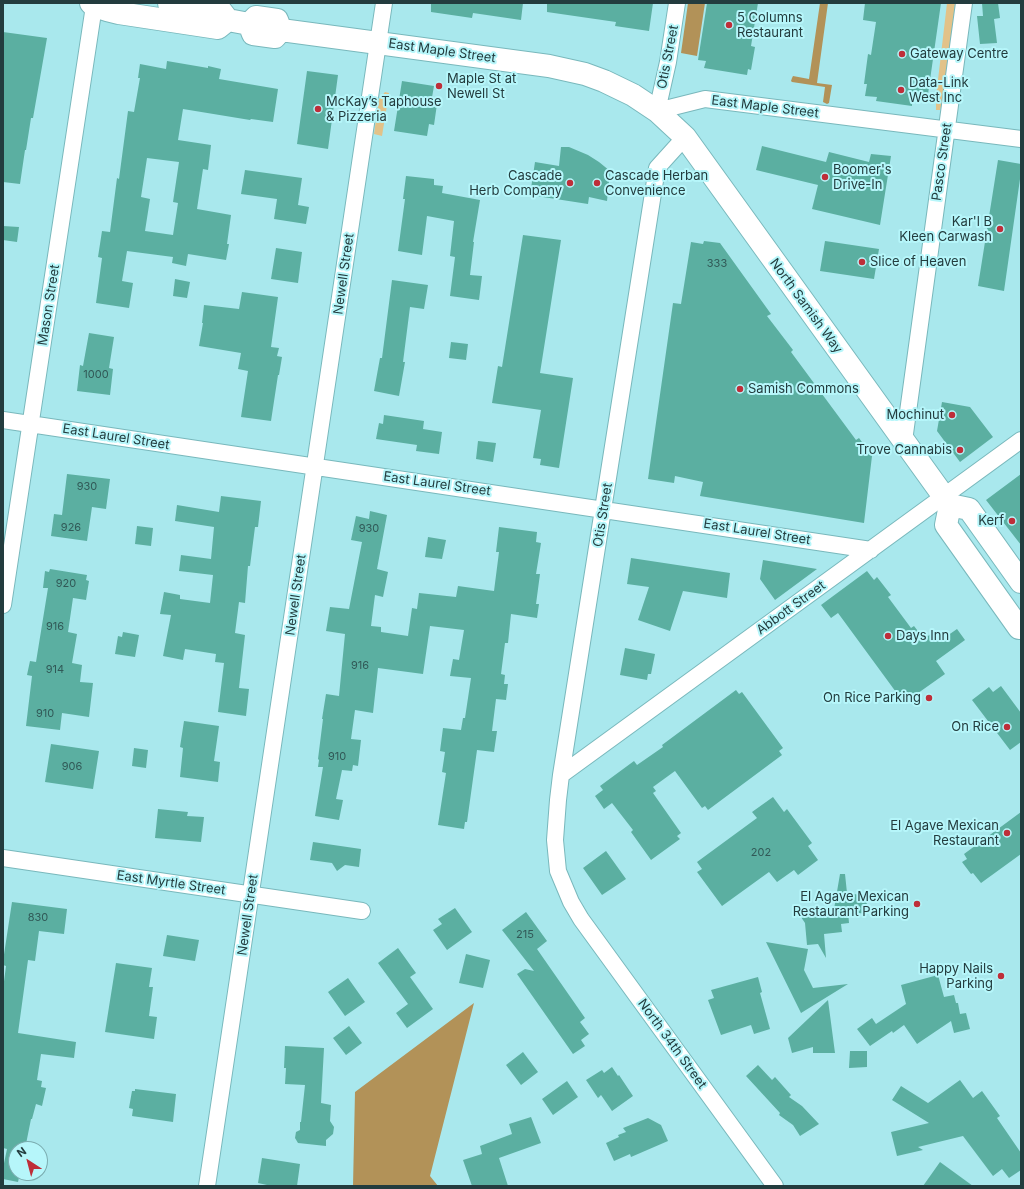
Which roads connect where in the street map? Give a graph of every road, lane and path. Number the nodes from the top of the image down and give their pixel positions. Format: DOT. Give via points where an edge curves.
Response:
graph roads {
  1 [pos="173,3"];
  2 [pos="384,3"];
  3 [pos="677,3"];
  4 [pos="964,3"];
  5 [pos="92,4"];
  6 [pos="228,20"];
  7 [pos="378,43"];
  8 [pos="657,111"];
  9 [pos="947,130"];
  10 [pos="685,137"];
  11 [pos="1021,139"];
  12 [pos="3,420"];
  13 [pos="30,424"];
  14 [pos="1021,440"];
  15 [pos="904,441"];
  16 [pos="315,466"];
  17 [pos="947,501"];
  18 [pos="604,509"];
  19 [pos="871,550"];
  20 [pos="1021,582"];
  21 [pos="3,605"];
  22 [pos="1021,628"];
  23 [pos="562,775"];
  24 [pos="3,858"];
  25 [pos="251,895"];
  26 [pos="571,902"];
  27 [pos="362,912"];
  28 [pos="207,1186"];
  29 [pos="775,1186"];
  1 -- 6 [label="main road, East Maple Street" via="220,11"];
  2 -- 7 [label="street, Newell Street"];
  3 -- 8 [label="street, Otis Street"];
  4 -- 9 [label="street, Pasco Street"];
  5 -- 6 [label="main road" via="119,13 218,28"];
  5 -- 13 [label="street, Mason Street"];
  6 -- 7 [label="main road, East Maple Street" via="249,24 256,17 277,20 281,30"];
  7 -- 8 [label="main road, East Maple Street" via="524,62 585,74 633,94"];
  7 -- 16 [label="street, Newell Street"];
  8 -- 9 [label="street, East Maple Street" via="705,99"];
  8 -- 10 [label="main road, North Samish Way"];
  9 -- 11 [label="street, East Maple Street"];
  9 -- 15 [label="street, Pasco Street"];
  10 -- 15 [label="main road, North Samish Way"];
  10 -- 18 [label="street, Otis Street" via="657,168"];
  12 -- 13 [label="street, East Laurel Street"];
  13 -- 16 [label="street, East Laurel Street"];
  13 -- 21 [label="street, Mason Street"];
  14 -- 17 [label="street, Abbott Street"];
  15 -- 17 [label="main road, North Samish Way"];
  16 -- 18 [label="street, East Laurel Street"];
  16 -- 25 [label="street, Newell Street"];
  17 -- 19 [label="street, Abbott Street"];
  17 -- 20 [label="main road" via="969,509"];
  17 -- 22 [label="main road" via="946,525"];
  18 -- 19 [label="street, East Laurel Street"];
  18 -- 23 [label="street, Otis Street"];
  19 -- 23 [label="street, Abbott Street"];
  23 -- 26 [label="street, Otis Street" via="556,840 558,871"];
  24 -- 25 [label="street, East Myrtle Street"];
  25 -- 27 [label="street, East Myrtle Street"];
  25 -- 28 [label="street, Newell Street"];
  26 -- 29 [label="street, North 34th Street" via="585,925"];
}
